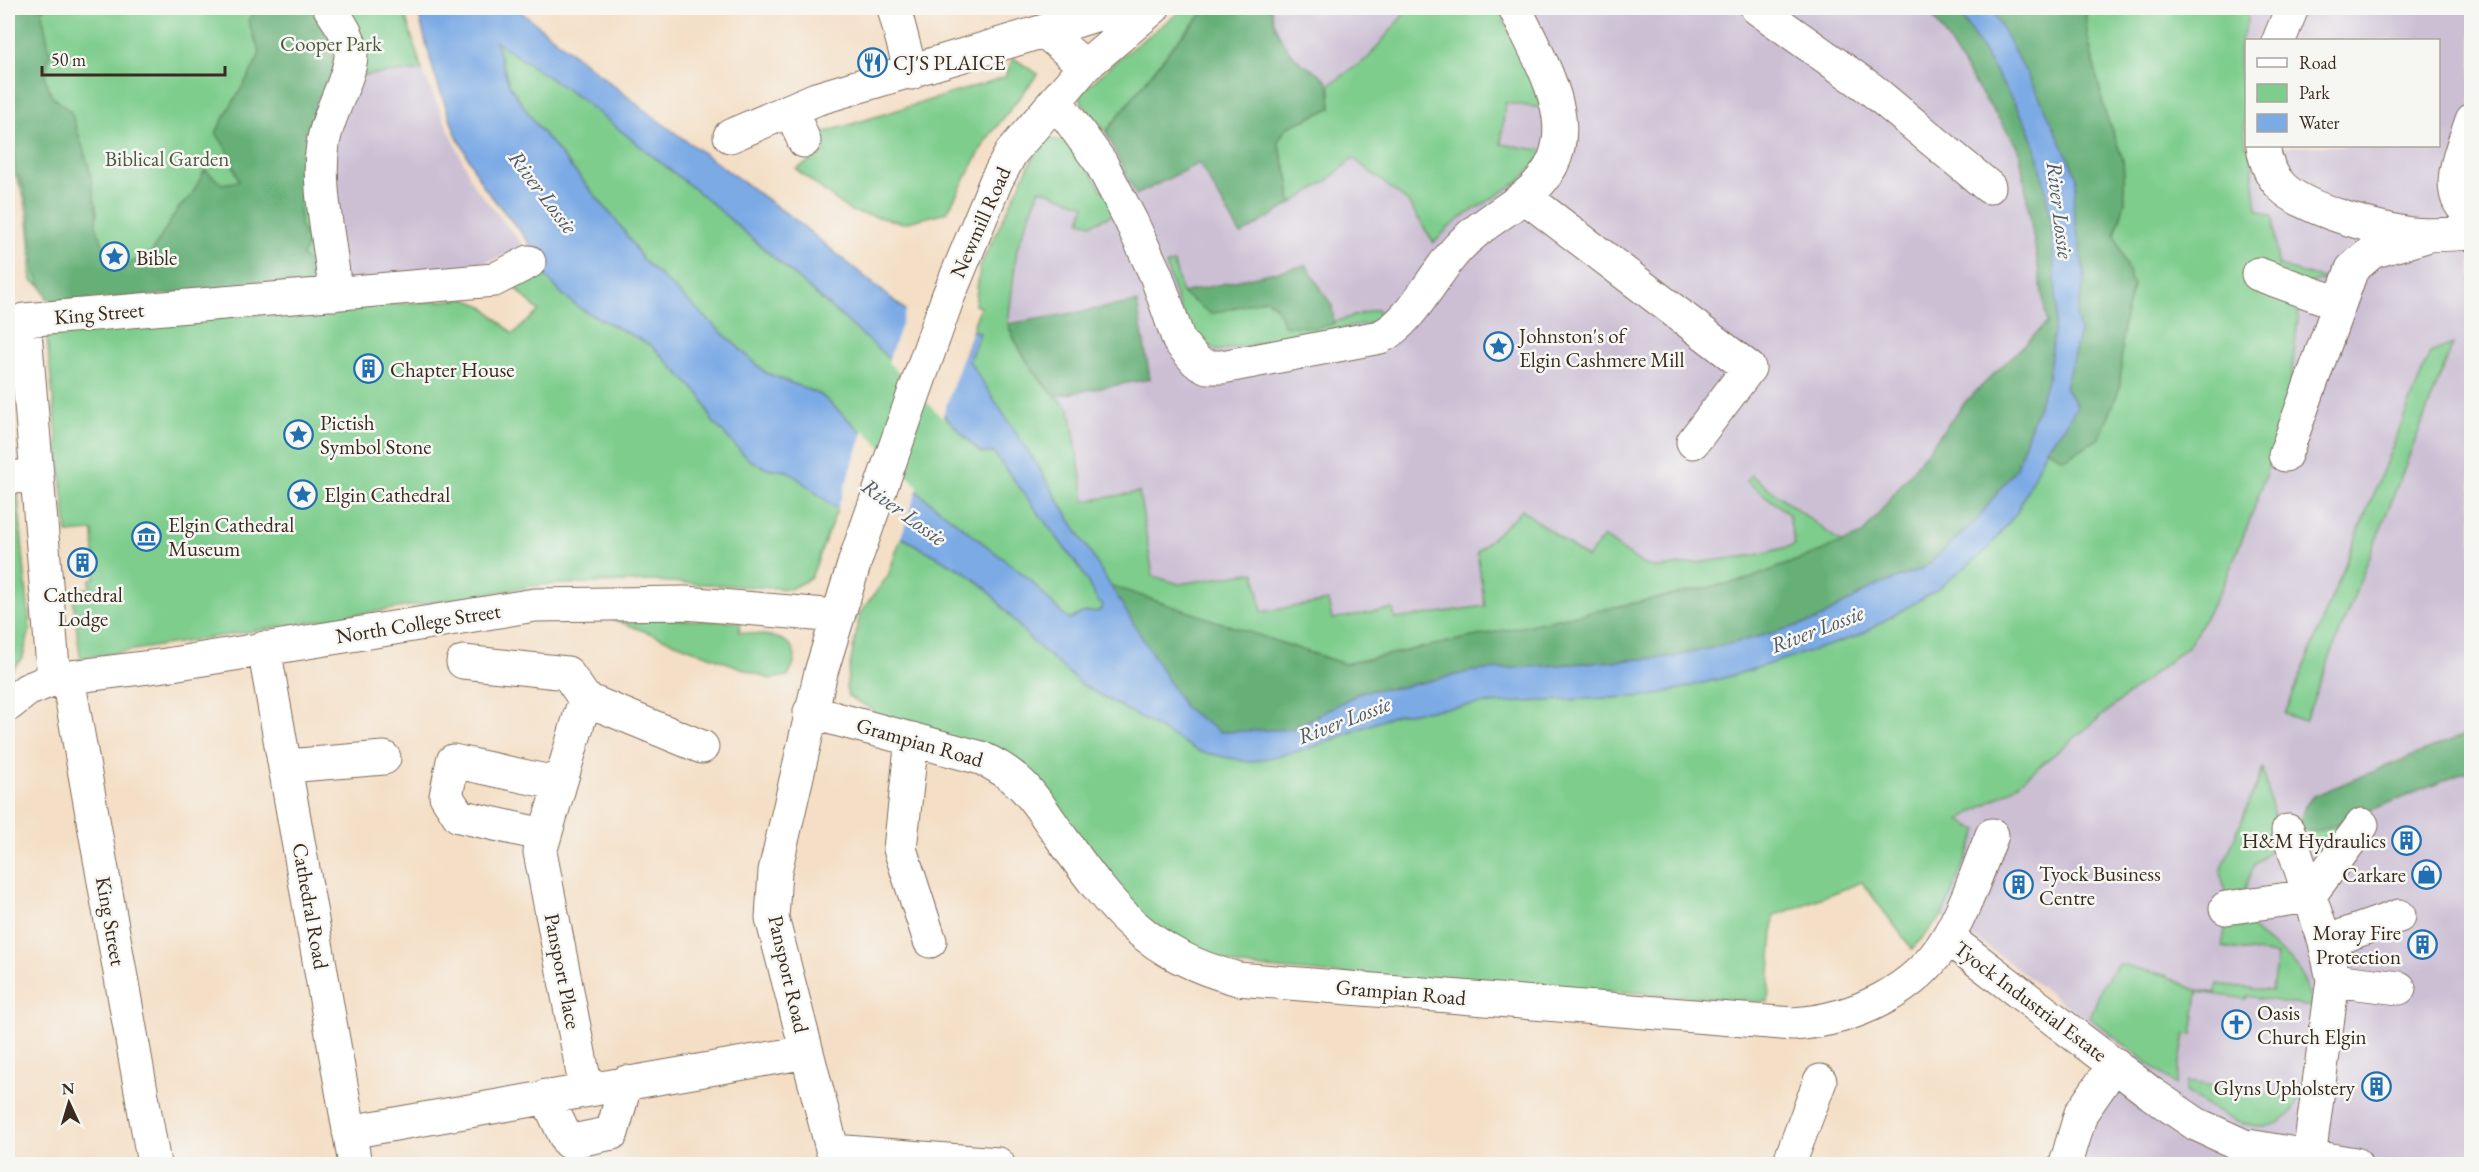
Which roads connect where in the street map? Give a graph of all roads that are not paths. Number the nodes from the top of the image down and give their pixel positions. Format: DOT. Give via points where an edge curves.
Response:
graph roads {
  1 [pos="330,8"];
  2 [pos="894,8"];
  3 [pos="1153,8"];
  4 [pos="1515,8"];
  5 [pos="1756,8"];
  6 [pos="2292,8"];
  7 [pos="1108,11"];
  8 [pos="1044,31"];
  9 [pos="2279,39"];
  10 [pos="1085,66"];
  11 [pos="911,73"];
  12 [pos="1056,101"];
  13 [pos="791,110"];
  14 [pos="2472,120"];
  15 [pos="730,136"];
  16 [pos="804,141"];
  17 [pos="2263,147"];
  18 [pos="1989,187"];
  19 [pos="1525,196"];
  20 [pos="2472,215"];
  21 [pos="2472,232"];
  22 [pos="2430,235"];
  23 [pos="529,262"];
  24 [pos="2258,274"];
  25 [pos="335,294"];
  26 [pos="2338,303"];
  27 [pos="1693,442"];
  28 [pos="2285,454"];
  29 [pos="22,476"];
  30 [pos="856,558"];
  31 [pos="838,616"];
  32 [pos="264,648"];
  33 [pos="463,662"];
  34 [pos="61,678"];
  35 [pos="585,699"];
  36 [pos="8,705"];
  37 [pos="810,712"];
  38 [pos="912,739"];
  39 [pos="702,747"];
  40 [pos="384,758"];
  41 [pos="287,766"];
  42 [pos="560,784"];
  43 [pos="2361,825"];
  44 [pos="2288,831"];
  45 [pos="1992,835"];
  46 [pos="542,844"];
  47 [pos="2309,896"];
  48 [pos="2226,908"];
  49 [pos="2399,916"];
  50 [pos="1948,938"];
  51 [pos="930,941"];
  52 [pos="2325,942"];
  53 [pos="2399,988"];
  54 [pos="2340,1002"];
  55 [pos="807,1052"];
  56 [pos="2115,1064"];
  57 [pos="1820,1081"];
  58 [pos="626,1082"];
  59 [pos="586,1089"];
  60 [pos="546,1096"];
  61 [pos="349,1132"];
  62 [pos="834,1158"];
  63 [pos="2309,1161"];
  64 [pos="154,1164"];
  65 [pos="356,1164"];
  66 [pos="998,1164"];
  67 [pos="1789,1164"];
  68 [pos="2066,1164"];
  69 [pos="2355,1164"];
  1 -- 25 [label="street" via="349,40 351,54 349,69 328,116 321,156"];
  2 -- 11 [label="street"];
  3 -- 10 [label="street, Newmill Road"];
  4 -- 19 [label="street" via="1543,67 1562,133 1553,165"];
  5 -- 18 [label="street" via="1864,83"];
  6 -- 9 [label="street"];
  7 -- 8 [label="street"];
  8 -- 10 [label="street"];
  8 -- 11 [label="street"];
  10 -- 12 [label="street, Newmill Road"];
  11 -- 13 [label="street" via="816,99"];
  12 -- 19 [label="street" via="1101,164 1131,221 1156,275 1179,341 1186,353 1207,367 1390,333 1457,249 1485,223"];
  12 -- 30 [label="street, Newmill Road" via="1011,153 996,181 948,297"];
  13 -- 15 [label="street"];
  13 -- 16 [label="street"];
  14 -- 20 [label="street" via="2456,170 2454,191"];
  17 -- 22 [label="street" via="2272,174 2297,198 2351,219"];
  19 -- 27 [label="street" via="1749,368"];
  21 -- 22 [label="street"];
  22 -- 26 [label="street" via="2372,252 2361,260 2352,269"];
  23 -- 25 [label="street, King Street" via="494,280"];
  24 -- 26 [label="street"];
  25 -- 29 [label="street, King Street" via="24,320"];
  26 -- 28 [label="street"];
  29 -- 34 [label="street, King Street"];
  30 -- 31 [label="street, Pansport Road"];
  31 -- 32 [label="street, North College Street" via="684,603 536,605"];
  31 -- 37 [label="street, Pansport Road"];
  32 -- 34 [label="street, North College Street"];
  32 -- 41 [label="street, Cathedral Road"];
  33 -- 35 [label="street" via="567,673"];
  34 -- 36 [label="street, North College Street" via="27,690"];
  34 -- 64 [label="street, King Street"];
  35 -- 39 [label="street"];
  35 -- 42 [label="street"];
  37 -- 38 [label="street, Grampian Road"];
  37 -- 55 [label="street, Pansport Road" via="775,871 772,918"];
  38 -- 50 [label="street, Grampian Road" via="1004,768 1021,782 1096,887 1139,933 1208,971 1238,979 1793,1024 1847,1016 1879,1002 1919,970"];
  38 -- 51 [label="street" via="900,849"];
  40 -- 41 [label="street"];
  41 -- 61 [label="street, Cathedral Road"];
  42 -- 46 [label="street"];
  42 -- 46 [label="street" via="453,760 446,796 459,816"];
  43 -- 47 [label="street"];
  44 -- 47 [label="street"];
  45 -- 50 [label="street, Grampian Road"];
  46 -- 59 [label="street, Pansport Place"];
  47 -- 48 [label="street"];
  47 -- 52 [label="street"];
  49 -- 52 [label="street"];
  50 -- 56 [label="street, Tyock Industrial Estate"];
  52 -- 54 [label="street"];
  53 -- 54 [label="street"];
  54 -- 63 [label="street"];
  55 -- 58 [label="street"];
  55 -- 62 [label="street, Pansport Road"];
  56 -- 63 [label="street, Tyock Industrial Estate" via="2173,1110 2220,1137"];
  56 -- 68 [label="street, Tyock Industrial Estate" via="2080,1113"];
  57 -- 67 [label="street"];
  58 -- 59 [label="street"];
  58 -- 60 [label="street" via="612,1133 568,1142"];
  59 -- 60 [label="street"];
  60 -- 61 [label="street"];
  61 -- 65 [label="street, Cathedral Road"];
  62 -- 66 [label="street"];
  63 -- 69 [label="street, Tyock Industrial Estate"];
}
